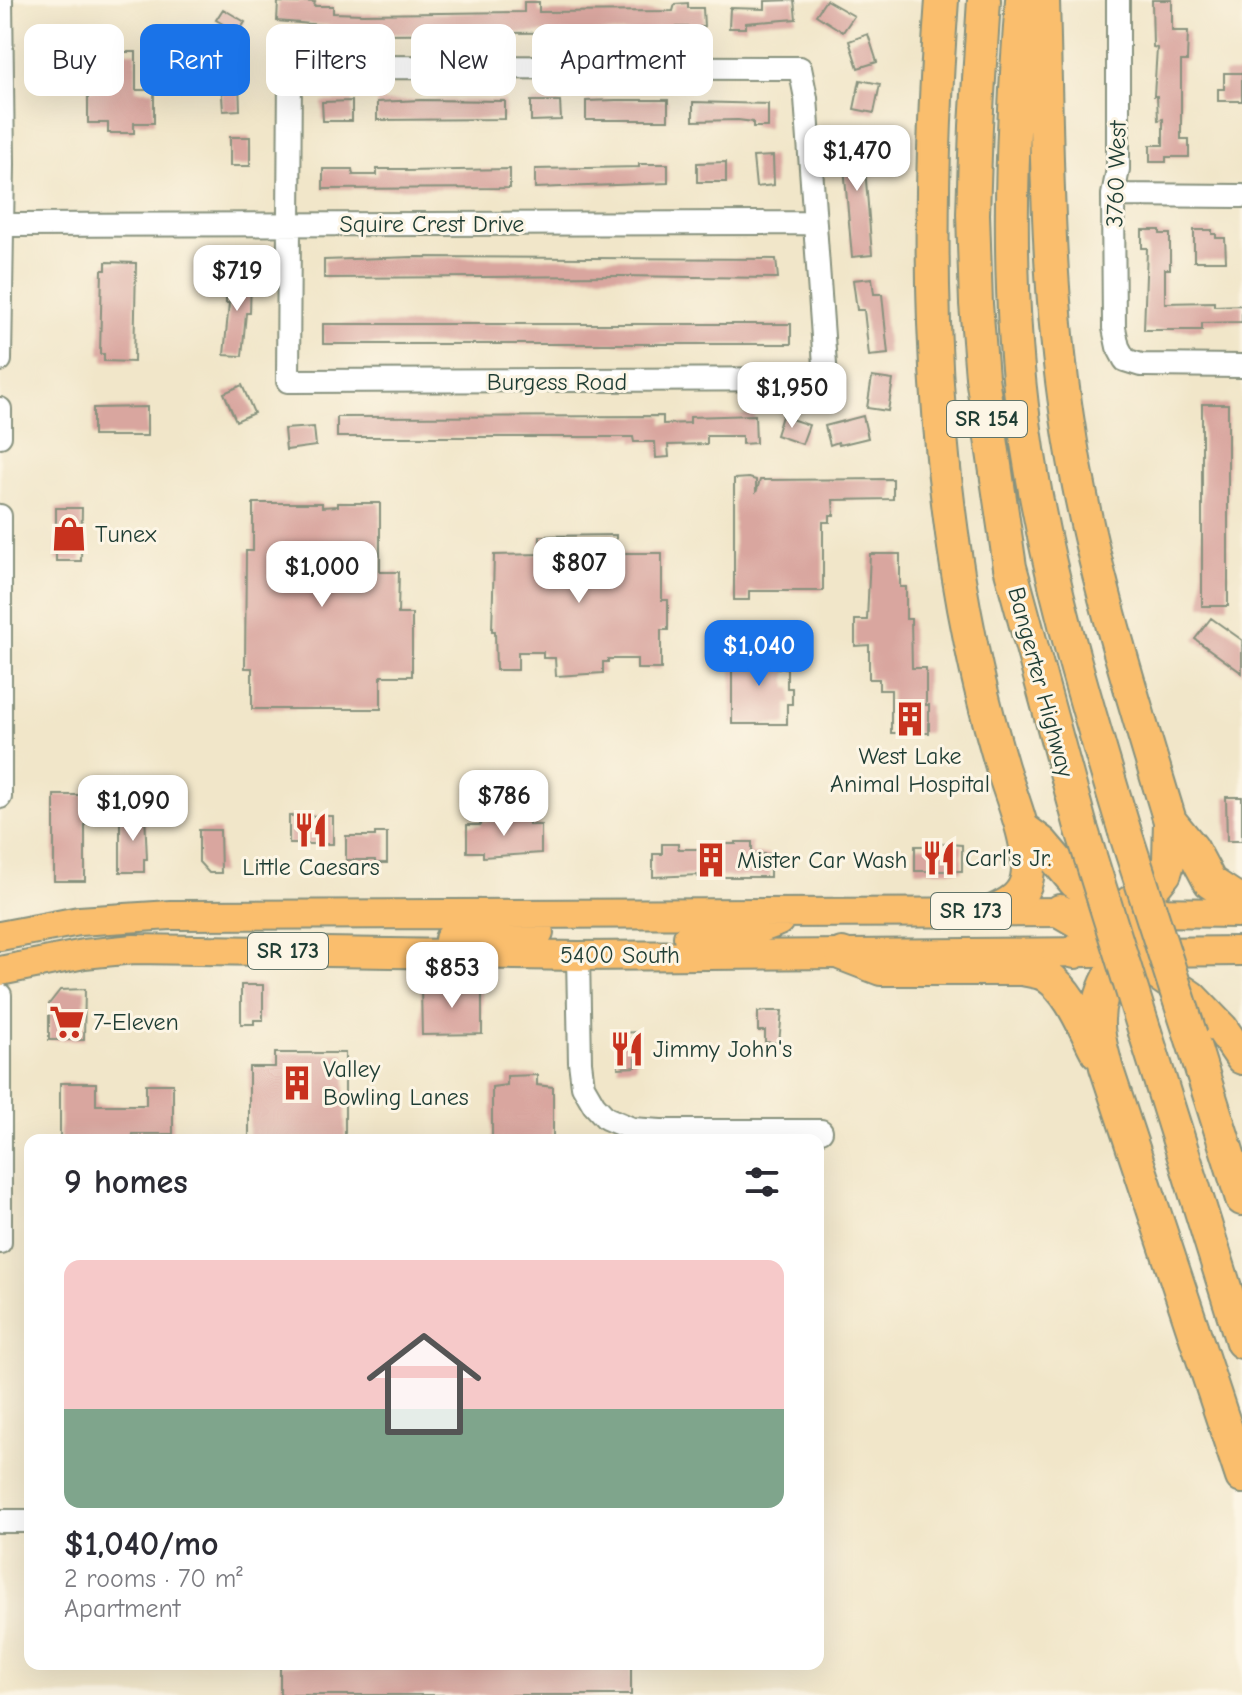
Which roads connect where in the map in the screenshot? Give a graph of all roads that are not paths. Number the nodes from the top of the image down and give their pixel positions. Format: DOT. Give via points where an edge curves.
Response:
graph roads {
  1 [pos="1,0"];
  2 [pos="942,0"];
  3 [pos="984,0"];
  4 [pos="1022,0"];
  5 [pos="1043,0"];
  6 [pos="1118,0"];
  7 [pos="1113,195"];
  8 [pos="1242,196"];
  9 [pos="815,223"];
  10 [pos="2,225"];
  11 [pos="288,225"];
  12 [pos="0,360"];
  13 [pos="1242,366"];
  14 [pos="0,409"];
  15 [pos="0,436"];
  16 [pos="0,516"];
  17 [pos="0,797"];
  18 [pos="1170,821"];
  19 [pos="1022,828"];
  20 [pos="1242,903"];
  21 [pos="994,911"];
  22 [pos="1060,911"];
  23 [pos="799,912"];
  24 [pos="1242,913"];
  25 [pos="614,914"];
  26 [pos="0,924"];
  27 [pos="1096,932"];
  28 [pos="0,936"];
  29 [pos="1147,937"];
  30 [pos="1242,951"];
  31 [pos="390,953"];
  32 [pos="842,954"];
  33 [pos="578,956"];
  34 [pos="0,959"];
  35 [pos="0,971"];
  36 [pos="0,995"];
  37 [pos="1242,1058"];
  38 [pos="1106,1067"];
  39 [pos="821,1131"];
  40 [pos="1242,1199"];
  41 [pos="0,1242"];
  42 [pos="1242,1342"];
  43 [pos="1242,1477"];
  44 [pos="0,1521"];
  45 [pos="24,1521"];
  1 -- 10 [label="street"];
  2 -- 19 [label="highway" via="931,275 941,456 972,649"];
  3 -- 42 [label="highway, Bangerter Highway / SR 154, bridge" via="973,214 976,304 1010,567 1081,827"];
  4 -- 40 [label="highway, Bangerter Highway / SR 154, bridge" via="1013,119 1012,266 1025,428 1044,538 1076,674"];
  5 -- 18 [label="highway" via="1052,263 1067,417 1096,556"];
  6 -- 7 [label="street, 3760 West" via="1118,169"];
  7 -- 8 [label="street"];
  7 -- 13 [label="street, 3760 West" via="1114,328 1125,360 1141,365"];
  9 -- 11 [label="street, Squire Crest Drive"];
  9 -- 11 [label="street" via="800,68 325,67 290,70"];
  9 -- 11 [label="street, Burgess Road" via="826,379 792,381 288,381"];
  10 -- 11 [label="street, Squire Crest Drive"];
  10 -- 12 [label="street"];
  14 -- 15 [label="street"];
  16 -- 17 [label="street"];
  18 -- 20 [label="highway" via="1210,882"];
  18 -- 27 [label="highway" via="1165,873"];
  19 -- 21 [label="highway" via="1026,882 1016,899"];
  19 -- 27 [label="highway" via="1075,882"];
  21 -- 22 [label="main road, 5400 South / SR 173"];
  21 -- 23 [label="main road, 5400 South / SR 173"];
  22 -- 27 [label="highway"];
  23 -- 25 [label="main road, 5400 South / SR 173"];
  23 -- 33 [label="main road" via="760,930 708,937 627,937"];
  24 -- 29 [label="main road, 5400 South / SR 173"];
  25 -- 28 [label="main road, 5400 South / SR 173" via="125,917"];
  25 -- 31 [label="main road" via="574,933 450,939"];
  26 -- 28 [label="street"];
  27 -- 29 [label="highway"];
  27 -- 29 [label="main road, 5400 South / SR 173"];
  27 -- 32 [label="main road, 5400 South / SR 173"];
  28 -- 34 [label="street"];
  29 -- 30 [label="main road, 5400 South / SR 173"];
  29 -- 37 [label="highway"];
  29 -- 38 [label="highway" via="1105,988 1097,1021"];
  31 -- 33 [label="main road, 5400 South / SR 173"];
  31 -- 35 [label="main road, 5400 South / SR 173" via="134,949"];
  32 -- 33 [label="main road, 5400 South / SR 173"];
  32 -- 38 [label="highway" via="881,969 1038,972 1063,992"];
  33 -- 39 [label="street" via="583,1086 606,1118 632,1129 661,1131"];
  36 -- 41 [label="street"];
  38 -- 43 [label="highway"];
  44 -- 45 [label="street"];
}
